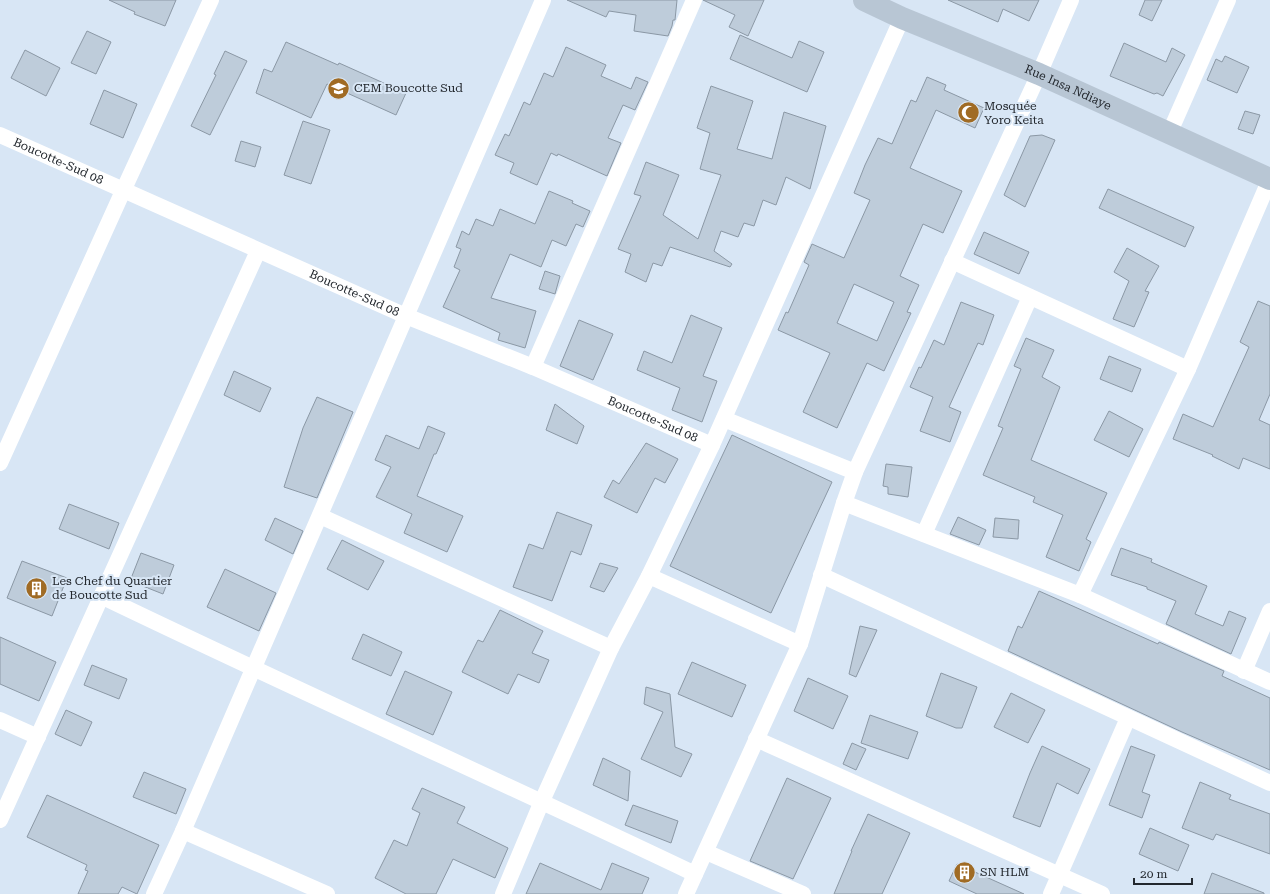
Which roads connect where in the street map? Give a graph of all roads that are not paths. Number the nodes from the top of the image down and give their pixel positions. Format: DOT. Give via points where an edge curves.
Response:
graph roads {
  1 [pos="211,0"];
  2 [pos="543,0"];
  3 [pos="694,0"];
  4 [pos="864,0"];
  5 [pos="1070,0"];
  6 [pos="1228,0"];
  7 [pos="902,18"];
  8 [pos="1039,74"];
  9 [pos="1169,134"];
  10 [pos="0,136"];
  11 [pos="1270,179"];
  12 [pos="123,191"];
  13 [pos="258,251"];
  14 [pos="952,261"];
  15 [pos="1030,296"];
  16 [pos="406,316"];
  17 [pos="533,368"];
  18 [pos="1188,369"];
  19 [pos="724,419"];
  20 [pos="712,445"];
  21 [pos="0,463"];
  22 [pos="855,472"];
  23 [pos="844,503"];
  24 [pos="320,516"];
  25 [pos="924,534"];
  26 [pos="820,575"];
  27 [pos="649,576"];
  28 [pos="1080,595"];
  29 [pos="101,596"];
  30 [pos="1270,611"];
  31 [pos="800,644"];
  32 [pos="611,648"];
  33 [pos="253,669"];
  34 [pos="1244,671"];
  35 [pos="1270,682"];
  36 [pos="1128,718"];
  37 [pos="0,720"];
  38 [pos="38,737"];
  39 [pos="756,739"];
  40 [pos="1270,783"];
  41 [pos="542,801"];
  42 [pos="0,820"];
  43 [pos="184,831"];
  44 [pos="706,852"];
  45 [pos="695,874"];
  46 [pos="1059,874"];
  47 [pos="154,894"];
  48 [pos="327,894"];
  49 [pos="503,894"];
  50 [pos="686,894"];
  51 [pos="803,894"];
  52 [pos="1050,894"];
  53 [pos="1102,894"];
  1 -- 12 [label="street"];
  2 -- 16 [label="street"];
  3 -- 17 [label="street"];
  4 -- 7 [label="main road, Rue Insa Ndiaye"];
  5 -- 8 [label="street"];
  6 -- 9 [label="street"];
  7 -- 8 [label="main road, Rue Insa Ndiaye"];
  7 -- 19 [label="street"];
  8 -- 9 [label="main road, Rue Insa Ndiaye"];
  8 -- 14 [label="street"];
  9 -- 11 [label="main road, Rue Insa Ndiaye"];
  10 -- 12 [label="street, Boucotte-Sud 08"];
  11 -- 18 [label="street"];
  12 -- 13 [label="street, Boucotte-Sud 08"];
  12 -- 21 [label="street"];
  13 -- 16 [label="street, Boucotte-Sud 08"];
  13 -- 29 [label="street"];
  14 -- 15 [label="street"];
  14 -- 22 [label="street"];
  15 -- 18 [label="street"];
  15 -- 25 [label="street"];
  16 -- 17 [label="street, Boucotte-Sud 08"];
  16 -- 24 [label="street"];
  17 -- 20 [label="street, Boucotte-Sud 08"];
  18 -- 28 [label="street"];
  19 -- 20 [label="street"];
  19 -- 22 [label="street"];
  20 -- 27 [label="street"];
  22 -- 23 [label="street"];
  23 -- 25 [label="street"];
  23 -- 26 [label="street"];
  24 -- 32 [label="street"];
  24 -- 33 [label="street"];
  25 -- 28 [label="street"];
  26 -- 31 [label="street"];
  26 -- 36 [label="street"];
  27 -- 31 [label="street"];
  27 -- 32 [label="street"];
  28 -- 34 [label="street"];
  29 -- 33 [label="street"];
  29 -- 38 [label="street"];
  30 -- 34 [label="street"];
  31 -- 39 [label="street"];
  32 -- 41 [label="street"];
  33 -- 41 [label="street"];
  33 -- 43 [label="street"];
  34 -- 35 [label="street"];
  36 -- 40 [label="street"];
  36 -- 46 [label="street"];
  37 -- 38 [label="street"];
  38 -- 42 [label="street"];
  39 -- 44 [label="street"];
  39 -- 46 [label="street"];
  41 -- 45 [label="street"];
  41 -- 49 [label="street"];
  43 -- 47 [label="street"];
  43 -- 48 [label="street"];
  44 -- 45 [label="street"];
  44 -- 51 [label="street"];
  45 -- 50 [label="street"];
  46 -- 52 [label="street"];
  46 -- 53 [label="street"];
}
